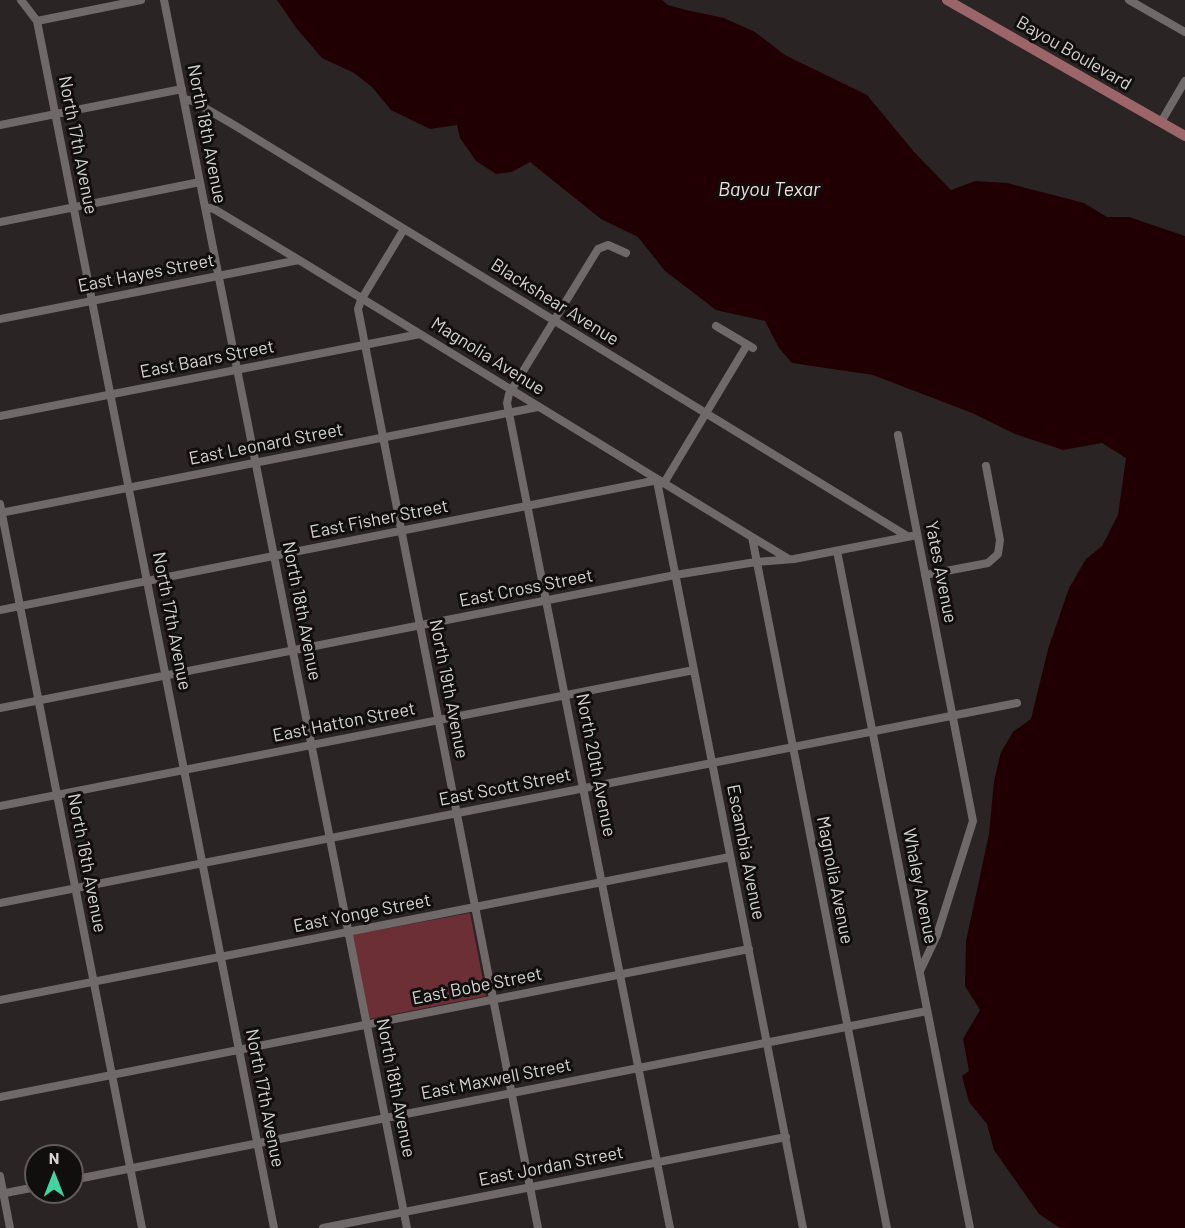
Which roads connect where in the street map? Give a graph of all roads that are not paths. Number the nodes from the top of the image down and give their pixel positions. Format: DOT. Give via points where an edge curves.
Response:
graph roads {
  1 [pos="21,0"];
  2 [pos="141,0"];
  3 [pos="164,0"];
  4 [pos="947,0"];
  5 [pos="1129,0"];
  6 [pos="37,21"];
  7 [pos="1185,32"];
  8 [pos="1185,81"];
  9 [pos="182,89"];
  10 [pos="184,99"];
  11 [pos="55,114"];
  12 [pos="1161,122"];
  13 [pos="0,125"];
  14 [pos="1185,136"];
  15 [pos="200,182"];
  16 [pos="73,207"];
  17 [pos="205,207"];
  18 [pos="0,222"];
  19 [pos="404,229"];
  20 [pos="626,253"];
  21 [pos="299,260"];
  22 [pos="219,275"];
  23 [pos="361,298"];
  24 [pos="92,300"];
  25 [pos="0,319"];
  26 [pos="554,320"];
  27 [pos="716,326"];
  28 [pos="420,334"];
  29 [pos="364,345"];
  30 [pos="237,370"];
  31 [pos="512,390"];
  32 [pos="110,395"];
  33 [pos="538,407"];
  34 [pos="706,413"];
  35 [pos="510,414"];
  36 [pos="0,416"];
  37 [pos="898,435"];
  38 [pos="383,438"];
  39 [pos="256,463"];
  40 [pos="986,466"];
  41 [pos="660,481"];
  42 [pos="129,488"];
  43 [pos="528,507"];
  44 [pos="1,510"];
  45 [pos="401,531"];
  46 [pos="917,535"];
  47 [pos="908,536"];
  48 [pos="752,537"];
  49 [pos="837,551"];
  50 [pos="274,556"];
  51 [pos="794,559"];
  52 [pos="756,562"];
  53 [pos="675,575"];
  54 [pos="925,575"];
  55 [pos="147,582"];
  56 [pos="546,600"];
  57 [pos="20,606"];
  58 [pos="0,610"];
  59 [pos="420,626"];
  60 [pos="293,651"];
  61 [pos="694,670"];
  62 [pos="165,676"];
  63 [pos="565,696"];
  64 [pos="39,700"];
  65 [pos="1017,703"];
  66 [pos="0,708"];
  67 [pos="953,716"];
  68 [pos="438,720"];
  69 [pos="872,731"];
  70 [pos="311,745"];
  71 [pos="792,747"];
  72 [pos="712,763"];
  73 [pos="184,770"];
  74 [pos="584,788"];
  75 [pos="57,795"];
  76 [pos="0,806"];
  77 [pos="456,813"];
  78 [pos="330,838"];
  79 [pos="730,857"];
  80 [pos="202,863"];
  81 [pos="602,882"];
  82 [pos="76,888"];
  83 [pos="0,903"];
  84 [pos="475,907"];
  85 [pos="348,932"];
  86 [pos="749,949"];
  87 [pos="221,957"];
  88 [pos="920,971"];
  89 [pos="621,974"];
  90 [pos="94,982"];
  91 [pos="493,999"];
  92 [pos="0,1000"];
  93 [pos="927,1011"];
  94 [pos="367,1024"];
  95 [pos="846,1028"];
  96 [pos="767,1043"];
  97 [pos="239,1049"];
  98 [pos="639,1068"];
  99 [pos="112,1074"];
  100 [pos="512,1093"];
  101 [pos="0,1096"];
  102 [pos="385,1118"];
  103 [pos="786,1137"];
  104 [pos="257,1143"];
  105 [pos="657,1162"];
  106 [pos="131,1168"];
  107 [pos="0,1176"];
  108 [pos="84,1178"];
  109 [pos="530,1187"];
  110 [pos="24,1189"];
  111 [pos="2,1194"];
  112 [pos="404,1212"];
  113 [pos="10,1228"];
  114 [pos="142,1228"];
  115 [pos="274,1228"];
  116 [pos="323,1228"];
  117 [pos="407,1228"];
  118 [pos="538,1228"];
  119 [pos="670,1228"];
  120 [pos="803,1228"];
  121 [pos="887,1228"];
  122 [pos="970,1228"];
  1 -- 6 [label="street"];
  2 -- 6 [label="street"];
  3 -- 9 [label="street, North 18th Avenue"];
  4 -- 12 [label="main road, Bayou Boulevard"];
  5 -- 7 [label="street"];
  6 -- 11 [label="street, North 17th Avenue"];
  8 -- 12 [label="street"];
  9 -- 10 [label="street, North 18th Avenue"];
  9 -- 11 [label="street"];
  10 -- 15 [label="street, North 18th Avenue"];
  10 -- 19 [label="street, Blackshear Avenue"];
  11 -- 13 [label="street"];
  11 -- 16 [label="street, North 17th Avenue"];
  12 -- 14 [label="main road, Bayou Boulevard"];
  15 -- 16 [label="street"];
  15 -- 17 [label="street, North 18th Avenue"];
  16 -- 18 [label="street"];
  16 -- 24 [label="street, North 17th Avenue"];
  17 -- 21 [label="street, Magnolia Avenue"];
  17 -- 22 [label="street, North 18th Avenue"];
  19 -- 23 [label="street"];
  19 -- 26 [label="street, Blackshear Avenue"];
  20 -- 26 [label="street, North 20th Avenue" via="608,245 598,249"];
  21 -- 22 [label="street, East Hayes Street"];
  21 -- 23 [label="street, Magnolia Avenue"];
  22 -- 24 [label="street, East Hayes Street"];
  22 -- 30 [label="street, North 18th Avenue"];
  23 -- 28 [label="street, Magnolia Avenue"];
  23 -- 29 [label="street, North 19th Avenue" via="358,309"];
  24 -- 25 [label="street, East Hayes Street"];
  24 -- 32 [label="street, North 17th Avenue"];
  26 -- 31 [label="street, North 20th Avenue"];
  26 -- 34 [label="street, Blackshear Avenue"];
  27 -- 34 [label="street" via="750,347"];
  28 -- 29 [label="street, East Baars Street"];
  28 -- 31 [label="street, Magnolia Avenue"];
  29 -- 30 [label="street, East Baars Street"];
  29 -- 38 [label="street, North 19th Avenue"];
  30 -- 32 [label="street, East Baars Street"];
  30 -- 39 [label="street, North 18th Avenue"];
  31 -- 33 [label="street, Magnolia Avenue"];
  31 -- 35 [label="street, North 20th Avenue" via="508,399"];
  32 -- 36 [label="street, East Baars Street"];
  32 -- 42 [label="street, North 17th Avenue"];
  33 -- 35 [label="street, East Leonard Street"];
  33 -- 41 [label="street, Magnolia Avenue"];
  34 -- 41 [label="street"];
  34 -- 47 [label="street, Blackshear Avenue"];
  35 -- 38 [label="street, East Leonard Street"];
  35 -- 43 [label="street, North 20th Avenue"];
  37 -- 46 [label="street, Yates Avenue"];
  38 -- 39 [label="street, East Leonard Street"];
  38 -- 45 [label="street, North 19th Avenue"];
  39 -- 42 [label="street, East Leonard Street"];
  39 -- 50 [label="street, North 18th Avenue"];
  40 -- 54 [label="street" via="1000,540 998,554 988,563"];
  41 -- 43 [label="street, East Fisher Street"];
  41 -- 48 [label="street, Magnolia Avenue"];
  41 -- 53 [label="street, Escambia Avenue"];
  42 -- 44 [label="street, East Leonard Street"];
  42 -- 55 [label="street, North 17th Avenue"];
  43 -- 45 [label="street, East Fisher Street"];
  43 -- 56 [label="street, North 20th Avenue"];
  44 -- 57 [label="street, North 16th Avenue"];
  45 -- 50 [label="street, East Fisher Street"];
  45 -- 59 [label="street, North 19th Avenue"];
  46 -- 47 [label="street, East Cross Street"];
  46 -- 54 [label="street, Yates Avenue"];
  47 -- 49 [label="street, East Cross Street"];
  48 -- 51 [label="street, Magnolia Avenue"];
  48 -- 52 [label="street, Magnolia Avenue"];
  49 -- 51 [label="street, East Cross Street"];
  49 -- 69 [label="street, Whaley Avenue"];
  50 -- 55 [label="street, East Fisher Street"];
  50 -- 60 [label="street, North 18th Avenue"];
  51 -- 52 [label="street, East Cross Street"];
  52 -- 53 [label="street, East Cross Street"];
  52 -- 71 [label="street, Magnolia Avenue"];
  53 -- 56 [label="street, East Cross Street"];
  53 -- 61 [label="street, Escambia Avenue"];
  54 -- 67 [label="street, Yates Avenue"];
  55 -- 57 [label="street, East Fisher Street"];
  55 -- 62 [label="street, North 17th Avenue"];
  56 -- 59 [label="street, East Cross Street"];
  56 -- 63 [label="street, North 20th Avenue"];
  57 -- 58 [label="street, East Fisher Street"];
  57 -- 64 [label="street, North 16th Avenue"];
  59 -- 60 [label="street, East Cross Street"];
  59 -- 68 [label="street, North 19th Avenue"];
  60 -- 62 [label="street, East Cross Street"];
  60 -- 70 [label="street, North 18th Avenue"];
  61 -- 63 [label="street, East Hatton Street"];
  61 -- 72 [label="street, Escambia Avenue"];
  62 -- 64 [label="street, East Cross Street"];
  62 -- 73 [label="street, North 17th Avenue"];
  63 -- 68 [label="street, East Hatton Street"];
  63 -- 74 [label="street, North 20th Avenue"];
  64 -- 66 [label="street, East Cross Street"];
  64 -- 75 [label="street, North 16th Avenue"];
  65 -- 67 [label="street, East Scott Street"];
  67 -- 69 [label="street, East Scott Street"];
  67 -- 88 [label="street, Yates Avenue" via="973,821 937,935"];
  68 -- 70 [label="street, East Hatton Street"];
  68 -- 77 [label="street, North 19th Avenue"];
  69 -- 71 [label="street, East Scott Street"];
  69 -- 88 [label="street, Whaley Avenue"];
  70 -- 73 [label="street, East Hatton Street"];
  70 -- 78 [label="street, North 18th Avenue"];
  71 -- 72 [label="street, East Scott Street"];
  71 -- 95 [label="street, Magnolia Avenue"];
  72 -- 74 [label="street, East Scott Street"];
  72 -- 79 [label="street, Escambia Avenue"];
  73 -- 75 [label="street, East Hatton Street"];
  73 -- 80 [label="street, North 17th Avenue"];
  74 -- 77 [label="street, East Scott Street"];
  74 -- 81 [label="street, North 20th Avenue"];
  75 -- 76 [label="street, East Hatton Street"];
  75 -- 82 [label="street, North 16th Avenue"];
  77 -- 78 [label="street, East Scott Street"];
  77 -- 84 [label="street, North 19th Avenue"];
  78 -- 80 [label="street, East Scott Street"];
  78 -- 85 [label="street, North 18th Avenue"];
  79 -- 81 [label="street, East Yonge Street"];
  79 -- 86 [label="street, Escambia Avenue"];
  80 -- 82 [label="street, East Scott Street"];
  80 -- 87 [label="street, North 17th Avenue"];
  81 -- 84 [label="street, East Yonge Street"];
  81 -- 89 [label="street, North 20th Avenue"];
  82 -- 83 [label="street, East Scott Street"];
  82 -- 90 [label="street, North 16th Avenue"];
  84 -- 85 [label="street, East Yonge Street"];
  84 -- 91 [label="street, North 19th Avenue"];
  85 -- 87 [label="street, East Yonge Street"];
  85 -- 94 [label="street, North 18th Avenue"];
  86 -- 89 [label="street, East Bobe Street"];
  86 -- 96 [label="street, Escambia Avenue"];
  87 -- 90 [label="street, East Yonge Street"];
  87 -- 97 [label="street, North 17th Avenue"];
  88 -- 93 [label="street, Whaley Avenue"];
  89 -- 91 [label="street, East Bobe Street"];
  89 -- 98 [label="street, North 20th Avenue"];
  90 -- 92 [label="street, East Yonge Street"];
  90 -- 99 [label="street, North 16th Avenue"];
  91 -- 94 [label="street, East Bobe Street"];
  91 -- 100 [label="street, North 19th Avenue"];
  93 -- 95 [label="street, East Maxwell Street"];
  93 -- 122 [label="street, Whaley Avenue"];
  94 -- 97 [label="street, East Bobe Street"];
  94 -- 102 [label="street, North 18th Avenue"];
  95 -- 96 [label="street, East Maxwell Street"];
  95 -- 121 [label="street, Magnolia Avenue"];
  96 -- 98 [label="street, East Maxwell Street"];
  96 -- 103 [label="street, Escambia Avenue"];
  97 -- 99 [label="street, East Bobe Street"];
  97 -- 104 [label="street, North 17th Avenue"];
  98 -- 100 [label="street, East Maxwell Street"];
  98 -- 105 [label="street, North 20th Avenue"];
  99 -- 101 [label="street, East Bobe Street"];
  99 -- 106 [label="street, North 16th Avenue"];
  100 -- 102 [label="street, East Maxwell Street"];
  100 -- 109 [label="street, North 19th Avenue"];
  102 -- 104 [label="street, East Maxwell Street"];
  102 -- 112 [label="street, North 18th Avenue"];
  103 -- 105 [label="street, East Jordan Street"];
  103 -- 120 [label="street, Escambia Avenue"];
  104 -- 106 [label="street, East Maxwell Street"];
  104 -- 115 [label="street, North 17th Avenue"];
  105 -- 109 [label="street, East Jordan Street"];
  105 -- 119 [label="street, North 20th Avenue"];
  106 -- 108 [label="street, East Maxwell Street"];
  106 -- 114 [label="street, North 16th Avenue"];
  107 -- 111 [label="street"];
  109 -- 112 [label="street, East Jordan Street"];
  109 -- 118 [label="street, North 19th Avenue"];
  110 -- 111 [label="street"];
  111 -- 113 [label="street"];
  112 -- 116 [label="street, East Jordan Street"];
  112 -- 117 [label="street, North 18th Avenue"];
}
